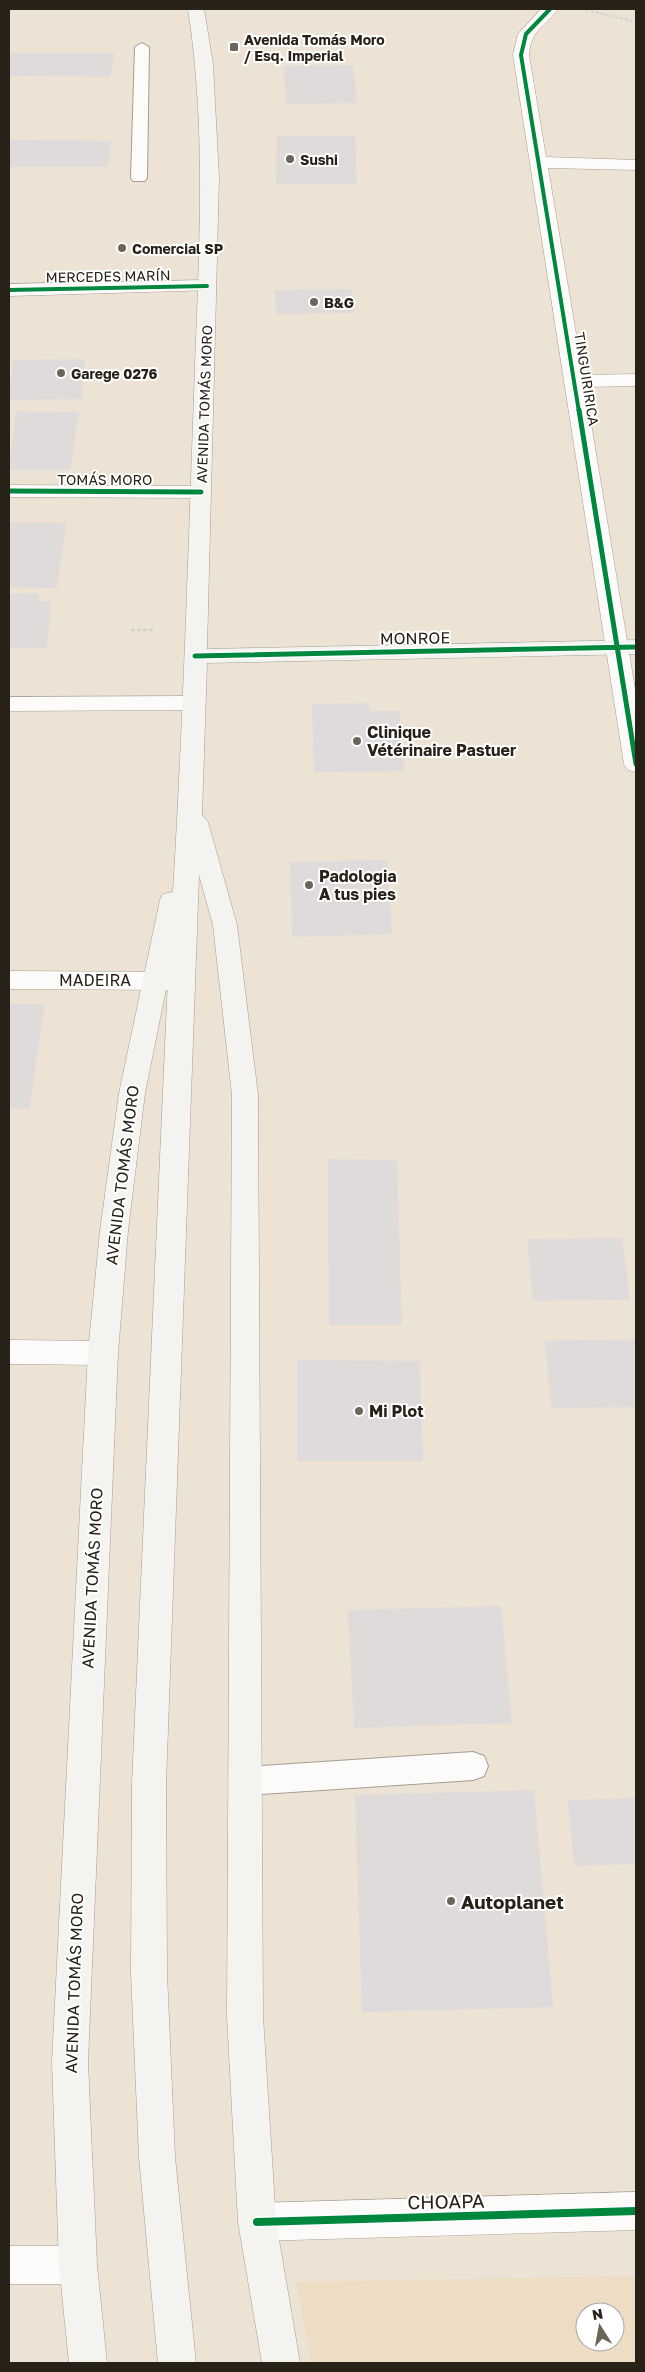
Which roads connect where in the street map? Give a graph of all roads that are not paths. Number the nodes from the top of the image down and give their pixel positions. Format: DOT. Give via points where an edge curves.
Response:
graph roads {
  1 [pos="196,9"];
  2 [pos="550,9"];
  3 [pos="142,47"];
  4 [pos="539,162"];
  5 [pos="636,165"];
  6 [pos="139,178"];
  7 [pos="207,286"];
  8 [pos="9,290"];
  9 [pos="636,380"];
  10 [pos="574,381"];
  11 [pos="9,491"];
  12 [pos="201,492"];
  13 [pos="627,647"];
  14 [pos="195,656"];
  15 [pos="194,703"];
  16 [pos="9,704"];
  17 [pos="636,764"];
  18 [pos="189,800"];
  19 [pos="9,980"];
  20 [pos="167,981"];
  21 [pos="9,1352"];
  22 [pos="103,1353"];
  23 [pos="473,1766"];
  24 [pos="246,1781"];
  25 [pos="636,2211"];
  26 [pos="257,2222"];
  27 [pos="9,2265"];
  28 [pos="78,2265"];
  29 [pos="88,2363"];
  30 [pos="177,2363"];
  31 [pos="281,2363"];
  1 -- 7 [label="main road, AVENIDA TOMÁS MORO" via="204,64 210,178"];
  2 -- 4 [label="street, TINGUIRIRICA" via="530,29 521,46"];
  3 -- 6 [label="lane"];
  4 -- 5 [label="street"];
  4 -- 10 [label="street, TINGUIRIRICA"];
  7 -- 8 [label="street, MERCEDES MARÍN"];
  7 -- 12 [label="main road, AVENIDA TOMÁS MORO"];
  9 -- 10 [label="street"];
  10 -- 13 [label="street, TINGUIRIRICA"];
  11 -- 12 [label="street, TOMÁS MORO"];
  12 -- 14 [label="main road, AVENIDA TOMÁS MORO"];
  13 -- 14 [label="main road, MONROE"];
  13 -- 17 [label="street, TINGUIRIRICA"];
  14 -- 15 [label="main road, AVENIDA TOMÁS MORO"];
  15 -- 16 [label="street"];
  15 -- 18 [label="main road, AVENIDA TOMÁS MORO"];
  18 -- 20 [label="main road, AVENIDA TOMÁS MORO"];
  18 -- 24 [label="main road, AVENIDA TOMÁS MORO" via="225,926 244,1095"];
  19 -- 20 [label="street, MADEIRA"];
  20 -- 22 [label="main road, AVENIDA TOMÁS MORO" via="132,1093"];
  20 -- 30 [label="main road, AVENIDA TOMÁS MORO" via="149,1784 149,1973 157,2157"];
  21 -- 22 [label="street"];
  22 -- 28 [label="main road, AVENIDA TOMÁS MORO" via="70,2062"];
  23 -- 24 [label="lane"];
  24 -- 26 [label="main road, AVENIDA TOMÁS MORO" via="245,2016"];
  25 -- 26 [label="street, CHOAPA"];
  26 -- 31 [label="main road, AVENIDA TOMÁS MORO"];
  27 -- 28 [label="street"];
  28 -- 29 [label="main road, AVENIDA TOMÁS MORO"];
}
